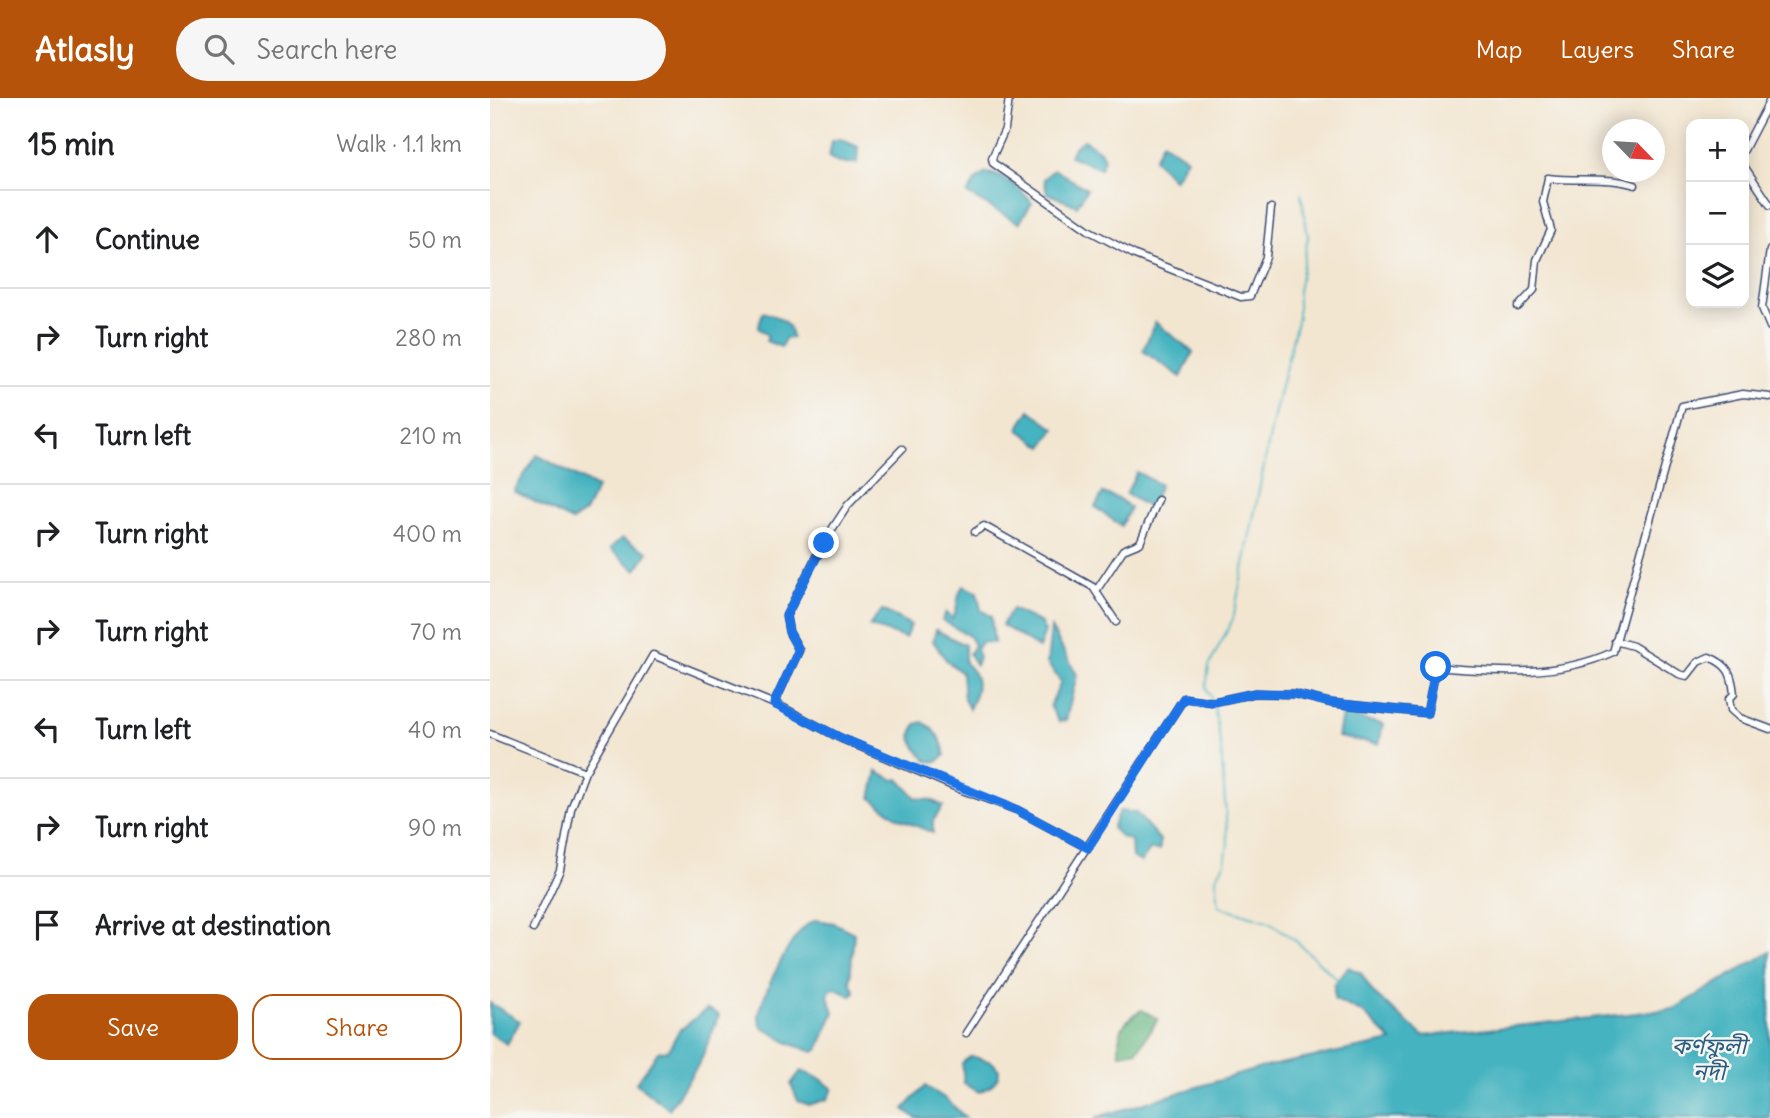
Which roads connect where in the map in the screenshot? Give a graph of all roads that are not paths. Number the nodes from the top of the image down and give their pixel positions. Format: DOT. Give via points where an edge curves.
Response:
graph roads {
  1 [pos="1009,98"];
  2 [pos="1770,100"];
  3 [pos="1749,140"];
  4 [pos="1749,174"];
  5 [pos="1635,185"];
  6 [pos="1770,205"];
  7 [pos="1271,208"];
  8 [pos="1770,250"];
  9 [pos="1518,307"];
  10 [pos="1770,327"];
  11 [pos="1770,397"];
  12 [pos="902,449"];
  13 [pos="1158,500"];
  14 [pos="975,532"];
  15 [pos="1096,591"];
  16 [pos="1116,622"];
  17 [pos="1615,641"];
  18 [pos="774,704"];
  19 [pos="1770,729"];
  20 [pos="490,734"];
  21 [pos="585,772"];
  22 [pos="1088,848"];
  23 [pos="533,929"];
  24 [pos="966,1033"];
  1 -- 7 [label="street" via="1005,129 993,163 1090,231 1135,255 1241,297 1250,296 1266,257"];
  2 -- 3 [label="street"];
  4 -- 6 [label="street"];
  5 -- 9 [label="street" via="1619,179 1548,178 1543,202 1551,230 1537,260 1534,290"];
  8 -- 10 [label="street" via="1762,307"];
  11 -- 17 [label="street" via="1743,394 1682,406"];
  12 -- 18 [label="street" via="848,505 786,616 799,650"];
  13 -- 15 [label="street" via="1140,543 1124,550"];
  14 -- 15 [label="street" via="984,526"];
  15 -- 16 [label="street"];
  17 -- 19 [label="street" via="1687,676 1709,657 1717,660 1732,676 1731,710"];
  17 -- 22 [label="street" via="1613,652 1598,659 1520,674 1436,667 1427,713 1331,703 1294,694 1255,693 1213,702 1184,698"];
  18 -- 21 [label="street" via="653,655"];
  18 -- 22 [label="street" via="841,738 1017,810"];
  20 -- 21 [label="street"];
  21 -- 23 [label="street" via="571,809 560,870"];
  22 -- 24 [label="street"];
}
